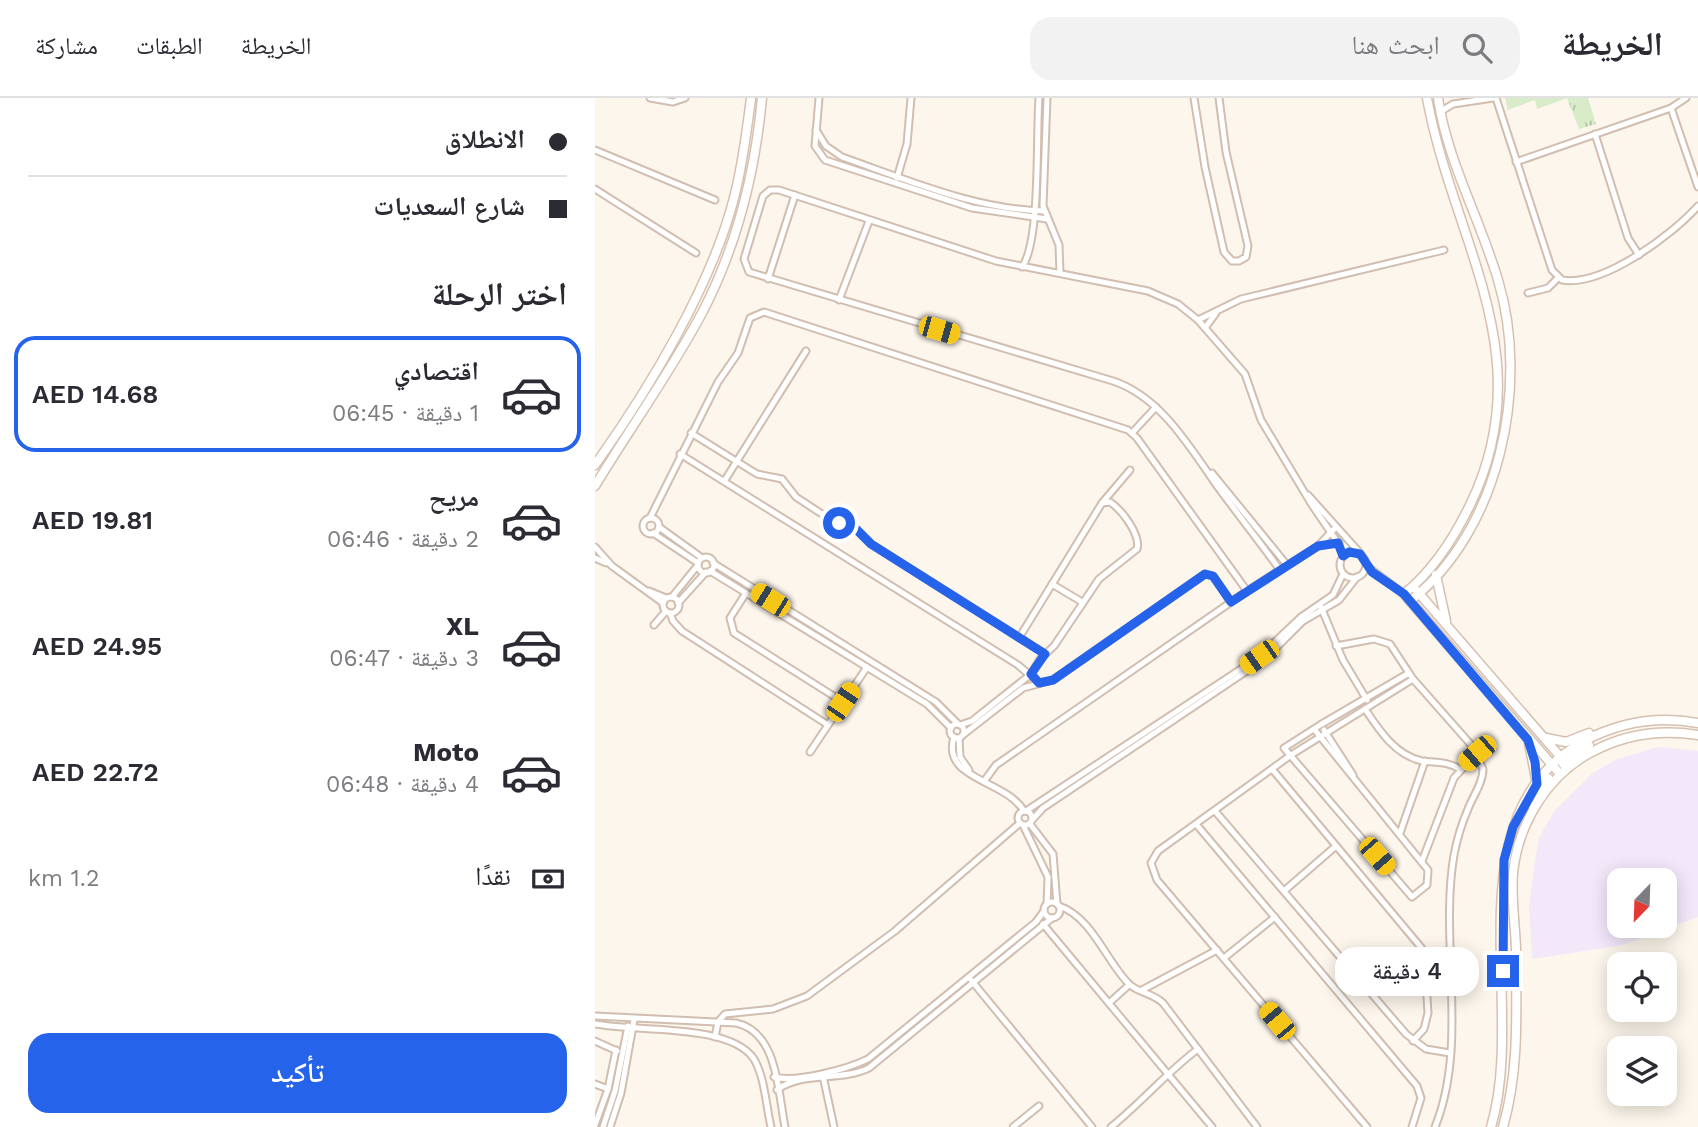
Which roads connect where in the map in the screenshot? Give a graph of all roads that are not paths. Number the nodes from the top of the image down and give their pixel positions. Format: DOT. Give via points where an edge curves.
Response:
graph roads {
  1 [pos="650,98"];
  2 [pos="685,98"];
  3 [pos="751,98"];
  4 [pos="762,98"];
  5 [pos="819,98"];
  6 [pos="911,98"];
  7 [pos="1039,98"];
  8 [pos="1047,98"];
  9 [pos="1194,98"];
  10 [pos="1219,98"];
  11 [pos="1427,98"];
  12 [pos="1438,98"];
  13 [pos="1494,98"];
  14 [pos="1686,98"];
  15 [pos="1472,99"];
  16 [pos="1671,108"];
  17 [pos="1440,112"];
  18 [pos="816,129"];
  19 [pos="1595,134"];
  20 [pos="595,150"];
  21 [pos="1516,162"];
  22 [pos="898,177"];
  23 [pos="894,184"];
  24 [pos="1698,187"];
  25 [pos="595,189"];
  26 [pos="795,195"];
  27 [pos="715,200"];
  28 [pos="1698,206"];
  29 [pos="1044,211"];
  30 [pos="1033,214"];
  31 [pos="1047,219"];
  32 [pos="869,221"];
  33 [pos="1444,250"];
  34 [pos="696,253"];
  35 [pos="1639,255"];
  36 [pos="1022,267"];
  37 [pos="1060,273"];
  38 [pos="1558,278"];
  39 [pos="768,279"];
  40 [pos="1528,293"];
  41 [pos="839,300"];
  42 [pos="1216,313"];
  43 [pos="1198,320"];
  44 [pos="1205,328"];
  45 [pos="1509,349"];
  46 [pos="1496,350"];
  47 [pos="806,351"];
  48 [pos="1156,407"];
  49 [pos="691,433"];
  50 [pos="1132,433"];
  51 [pos="680,454"];
  52 [pos="737,461"];
  53 [pos="595,465"];
  54 [pos="1130,470"];
  55 [pos="725,480"];
  56 [pos="595,486"];
  57 [pos="1102,503"];
  58 [pos="650,518"];
  59 [pos="659,527"];
  60 [pos="1253,528"];
  61 [pos="1333,530"];
  62 [pos="653,533"];
  63 [pos="1344,538"];
  64 [pos="1338,543"];
  65 [pos="686,546"];
  66 [pos="1318,546"];
  67 [pos="595,547"];
  68 [pos="682,552"];
  69 [pos="1360,554"];
  70 [pos="1343,556"];
  71 [pos="595,558"];
  72 [pos="699,562"];
  73 [pos="713,564"];
  74 [pos="1287,565"];
  75 [pos="612,566"];
  76 [pos="1367,566"];
  77 [pos="1280,570"];
  78 [pos="708,571"];
  79 [pos="1343,574"];
  80 [pos="1436,575"];
  81 [pos="1357,577"];
  82 [pos="1052,584"];
  83 [pos="1413,586"];
  84 [pos="1247,591"];
  85 [pos="746,593"];
  86 [pos="1404,594"];
  87 [pos="1420,594"];
  88 [pos="667,599"];
  89 [pos="1411,601"];
  90 [pos="1082,602"];
  91 [pos="1231,602"];
  92 [pos="678,603"];
  93 [pos="1321,607"];
  94 [pos="668,612"];
  95 [pos="654,625"];
  96 [pos="1448,627"];
  97 [pos="1019,638"];
  98 [pos="1336,646"];
  99 [pos="1045,654"];
  100 [pos="868,664"];
  101 [pos="1409,673"];
  102 [pos="1031,674"];
  103 [pos="1413,679"];
  104 [pos="1039,683"];
  105 [pos="1364,701"];
  106 [pos="843,702"];
  107 [pos="1366,710"];
  108 [pos="1639,722"];
  109 [pos="1698,723"];
  110 [pos="959,724"];
  111 [pos="828,725"];
  112 [pos="1321,725"];
  113 [pos="951,728"];
  114 [pos="1314,729"];
  115 [pos="1540,733"];
  116 [pos="1148,735"];
  117 [pos="1323,735"];
  118 [pos="1698,735"];
  119 [pos="959,736"];
  120 [pos="1528,740"];
  121 [pos="810,752"];
  122 [pos="1477,753"];
  123 [pos="1291,755"];
  124 [pos="1425,761"];
  125 [pos="1565,762"];
  126 [pos="1272,769"];
  127 [pos="1460,769"];
  128 [pos="1556,770"];
  129 [pos="985,780"];
  130 [pos="1537,784"];
  131 [pos="1025,811"];
  132 [pos="1215,811"];
  133 [pos="1026,823"];
  134 [pos="1196,824"];
  135 [pos="1399,833"];
  136 [pos="1336,846"];
  137 [pos="1422,861"];
  138 [pos="1284,891"];
  139 [pos="1047,904"];
  140 [pos="1058,905"];
  141 [pos="1044,911"];
  142 [pos="1275,917"];
  143 [pos="1052,918"];
  144 [pos="1043,924"];
  145 [pos="1217,950"];
  146 [pos="1224,958"];
  147 [pos="995,960"];
  148 [pos="971,980"];
  149 [pos="1160,981"];
  150 [pos="1129,985"];
  151 [pos="1142,990"];
  152 [pos="1154,995"];
  153 [pos="1109,1003"];
  154 [pos="595,1016"];
  155 [pos="632,1020"];
  156 [pos="718,1022"];
  157 [pos="595,1024"];
  158 [pos="630,1028"];
  159 [pos="715,1037"];
  160 [pos="595,1041"];
  161 [pos="1413,1041"];
  162 [pos="1198,1049"];
  163 [pos="616,1051"];
  164 [pos="1450,1053"];
  165 [pos="626,1056"];
  166 [pos="1166,1073"];
  167 [pos="823,1076"];
  168 [pos="774,1077"];
  169 [pos="595,1084"];
  170 [pos="608,1088"];
  171 [pos="777,1090"];
  172 [pos="618,1092"];
  173 [pos="1039,1106"];
  174 [pos="598,1108"];
  175 [pos="612,1113"];
  176 [pos="595,1125"];
  177 [pos="603,1127"];
  178 [pos="610,1127"];
  179 [pos="771,1127"];
  180 [pos="785,1127"];
  181 [pos="834,1127"];
  182 [pos="1013,1127"];
  183 [pos="1092,1127"];
  184 [pos="1111,1127"];
  185 [pos="1212,1127"];
  186 [pos="1257,1127"];
  187 [pos="1367,1127"];
  188 [pos="1412,1127"];
  189 [pos="1435,1127"];
  190 [pos="1491,1127"];
  191 [pos="1503,1127"];
  1 -- 2 [label="street" via="669,102"];
  3 -- 53 [label="street" via="735,195 707,274 675,338"];
  4 -- 56 [label="street" via="744,205 717,281 685,343"];
  5 -- 18 [label="street"];
  6 -- 22 [label="street" via="906,153"];
  7 -- 30 [label="street"];
  8 -- 29 [label="street"];
  9 -- 10 [label="street" via="1224,252 1232,261 1240,261 1248,246"];
  11 -- 46 [label="street" via="1486,291"];
  12 -- 17 [label="street"];
  13 -- 15 [label="street"];
  13 -- 21 [label="street"];
  14 -- 16 [label="street"];
  15 -- 17 [label="street"];
  16 -- 19 [label="street"];
  16 -- 24 [label="street"];
  17 -- 45 [label="street" via="1499,283"];
  18 -- 22 [label="street" via="822,142 837,155"];
  18 -- 23 [label="street" via="815,146 825,160"];
  19 -- 21 [label="street"];
  19 -- 35 [label="street" via="1628,238"];
  20 -- 27 [label="street"];
  21 -- 38 [label="street"];
  22 -- 23 [label="street"];
  22 -- 30 [label="street"];
  23 -- 30 [label="street" via="980,209"];
  25 -- 34 [label="street"];
  26 -- 32 [label="street"];
  26 -- 39 [label="street"];
  26 -- 39 [label="street" via="773,189 762,198 744,262 749,272"];
  28 -- 35 [label="street"];
  29 -- 30 [label="street"];
  29 -- 31 [label="street"];
  30 -- 31 [label="street"];
  30 -- 36 [label="street" via="1029,253"];
  31 -- 37 [label="street" via="1059,245"];
  32 -- 36 [label="street"];
  32 -- 41 [label="street"];
  33 -- 42 [label="street" via="1241,299"];
  35 -- 38 [label="street" via="1575,280"];
  36 -- 37 [label="street"];
  37 -- 43 [label="street" via="1156,293"];
  38 -- 40 [label="street" via="1548,288"];
  39 -- 41 [label="street"];
  41 -- 48 [label="street" via="1121,384"];
  42 -- 43 [label="street"];
  42 -- 44 [label="street"];
  43 -- 44 [label="street"];
  44 -- 61 [label="street" via="1245,374 1261,420"];
  45 -- 46 [label="street"];
  45 -- 80 [label="street" via="1506,421 1495,473 1470,526"];
  46 -- 83 [label="street" via="1495,432 1483,473 1447,546"];
  47 -- 52 [label="street"];
  48 -- 50 [label="street"];
  48 -- 60 [label="street"];
  49 -- 50 [label="street" via="735,358 750,318 764,312"];
  49 -- 51 [label="street"];
  49 -- 52 [label="street"];
  50 -- 84 [label="street"];
  51 -- 55 [label="street"];
  51 -- 58 [label="street"];
  52 -- 55 [label="street"];
  52 -- 97 [label="street" via="757,474 782,479 796,497 831,520 855,528 871,544"];
  54 -- 57 [label="street"];
  55 -- 102 [label="street"];
  57 -- 82 [label="street"];
  57 -- 90 [label="street" via="1114,505 1138,538 1138,547 1099,579"];
  58 -- 59 [label="street"];
  58 -- 62 [label="street" via="644,528"];
  59 -- 62 [label="street"];
  59 -- 65 [label="street"];
  60 -- 74 [label="street"];
  60 -- 77 [label="street"];
  61 -- 63 [label="street"];
  61 -- 64 [label="street"];
  61 -- 66 [label="street"];
  62 -- 68 [label="street"];
  63 -- 64 [label="street"];
  63 -- 69 [label="street"];
  64 -- 66 [label="street"];
  64 -- 70 [label="street"];
  65 -- 68 [label="street"];
  65 -- 72 [label="street"];
  66 -- 74 [label="street"];
  67 -- 75 [label="street"];
  68 -- 72 [label="street"];
  69 -- 70 [label="street"];
  69 -- 76 [label="street"];
  70 -- 79 [label="street"];
  71 -- 75 [label="street"];
  72 -- 73 [label="street" via="710,558"];
  72 -- 78 [label="street"];
  72 -- 88 [label="street"];
  73 -- 78 [label="street"];
  73 -- 100 [label="street"];
  74 -- 77 [label="street"];
  75 -- 88 [label="street"];
  76 -- 81 [label="street"];
  76 -- 86 [label="street"];
  77 -- 84 [label="street"];
  78 -- 85 [label="street"];
  78 -- 92 [label="street"];
  79 -- 81 [label="street"];
  79 -- 93 [label="street" via="1336,591"];
  80 -- 87 [label="street"];
  80 -- 96 [label="street"];
  81 -- 93 [label="street" via="1344,595"];
  82 -- 90 [label="street"];
  82 -- 97 [label="street"];
  83 -- 86 [label="street"];
  83 -- 87 [label="street"];
  84 -- 91 [label="street"];
  85 -- 100 [label="street"];
  85 -- 106 [label="street" via="730,618 732,630"];
  86 -- 89 [label="street"];
  87 -- 89 [label="street"];
  87 -- 96 [label="street"];
  88 -- 92 [label="street"];
  88 -- 94 [label="street"];
  89 -- 120 [label="street"];
  90 -- 99 [label="street"];
  91 -- 104 [label="street" via="1213,576 1205,574 1053,680"];
  91 -- 129 [label="street" via="996,765"];
  92 -- 94 [label="street" via="678,609"];
  93 -- 98 [label="street"];
  93 -- 116 [label="street" via="1281,646"];
  94 -- 95 [label="street"];
  94 -- 111 [label="street" via="682,631"];
  96 -- 115 [label="street"];
  97 -- 99 [label="street"];
  98 -- 101 [label="street" via="1383,640"];
  98 -- 105 [label="street"];
  99 -- 102 [label="street"];
  100 -- 106 [label="street"];
  100 -- 110 [label="street" via="941,706"];
  100 -- 113 [label="street" via="932,707"];
  101 -- 103 [label="street"];
  101 -- 105 [label="street"];
  102 -- 104 [label="street"];
  102 -- 110 [label="street" via="972,721"];
  103 -- 107 [label="street"];
  103 -- 122 [label="street"];
  104 -- 119 [label="street" via="1023,688"];
  105 -- 107 [label="street"];
  105 -- 112 [label="street"];
  106 -- 111 [label="street"];
  107 -- 117 [label="street"];
  107 -- 124 [label="street" via="1393,745"];
  108 -- 109 [label="street"];
  108 -- 115 [label="street" via="1618,722 1566,742 1554,742"];
  108 -- 125 [label="street" via="1592,737"];
  110 -- 113 [label="street"];
  110 -- 119 [label="street"];
  111 -- 121 [label="street"];
  112 -- 114 [label="street"];
  112 -- 117 [label="street"];
  113 -- 119 [label="street"];
  114 -- 117 [label="street"];
  114 -- 123 [label="street" via="1284,748"];
  115 -- 125 [label="street"];
  116 -- 131 [label="street"];
  116 -- 133 [label="street"];
  117 -- 123 [label="street"];
  117 -- 135 [label="street"];
  118 -- 125 [label="street" via="1641,734"];
  119 -- 129 [label="street" via="962,761"];
  120 -- 128 [label="street"];
  120 -- 130 [label="street"];
  122 -- 127 [label="street"];
  122 -- 164 [label="street" via="1483,773 1457,841 1450,898"];
  123 -- 126 [label="street"];
  123 -- 137 [label="street" via="1412,897 1428,882 1429,872"];
  124 -- 127 [label="street"];
  124 -- 135 [label="street"];
  125 -- 128 [label="street"];
  126 -- 132 [label="street"];
  126 -- 136 [label="street"];
  127 -- 137 [label="street"];
  128 -- 130 [label="street"];
  128 -- 191 [label="street" via="1535,796 1514,871 1516,1046"];
  129 -- 131 [label="street" via="1012,796"];
  130 -- 190 [label="street" via="1513,827 1503,868 1503,1055"];
  131 -- 133 [label="street"];
  131 -- 133 [label="street" via="1018,817"];
  132 -- 134 [label="street"];
  132 -- 138 [label="street"];
  133 -- 139 [label="street" via="1048,877"];
  133 -- 140 [label="street" via="1053,854"];
  133 -- 156 [label="street" via="815,991 782,1007 725,1014"];
  134 -- 142 [label="street"];
  134 -- 145 [label="street" via="1156,853 1152,870"];
  135 -- 137 [label="street"];
  136 -- 138 [label="street"];
  136 -- 161 [label="street" via="1426,955 1427,1019"];
  138 -- 161 [label="street"];
  139 -- 140 [label="street"];
  139 -- 141 [label="street"];
  140 -- 143 [label="street" via="1059,914"];
  140 -- 150 [label="street" via="1074,915"];
  141 -- 143 [label="street"];
  141 -- 147 [label="street"];
  142 -- 146 [label="street"];
  142 -- 188 [label="street" via="1417,1086 1421,1098"];
  143 -- 144 [label="street"];
  144 -- 147 [label="street"];
  144 -- 153 [label="street"];
  145 -- 146 [label="street"];
  145 -- 149 [label="street"];
  146 -- 187 [label="street"];
  147 -- 148 [label="street"];
  148 -- 167 [label="street" via="884,1052"];
  148 -- 183 [label="street"];
  149 -- 151 [label="street"];
  149 -- 152 [label="street"];
  150 -- 151 [label="street"];
  150 -- 153 [label="street"];
  151 -- 152 [label="street"];
  152 -- 162 [label="street"];
  153 -- 166 [label="street"];
  154 -- 155 [label="street"];
  155 -- 156 [label="street"];
  155 -- 158 [label="street"];
  156 -- 159 [label="street"];
  156 -- 168 [label="street" via="745,1025 760,1035"];
  157 -- 158 [label="street"];
  158 -- 159 [label="street"];
  158 -- 165 [label="street"];
  159 -- 179 [label="street" via="740,1046 753,1058"];
  160 -- 163 [label="street"];
  161 -- 164 [label="street" via="1431,1051"];
  162 -- 166 [label="street"];
  162 -- 186 [label="street"];
  163 -- 165 [label="street"];
  163 -- 170 [label="street"];
  164 -- 189 [label="street"];
  165 -- 172 [label="street"];
  166 -- 184 [label="street" via="1144,1100"];
  166 -- 185 [label="street"];
  167 -- 168 [label="street"];
  167 -- 171 [label="street"];
  167 -- 181 [label="street"];
  168 -- 171 [label="street"];
  169 -- 170 [label="street"];
  170 -- 172 [label="street"];
  170 -- 174 [label="street"];
  171 -- 180 [label="street"];
  172 -- 175 [label="street"];
  173 -- 182 [label="street"];
  174 -- 175 [label="street"];
  174 -- 176 [label="street"];
  175 -- 177 [label="street"];
  175 -- 178 [label="street"];
}
